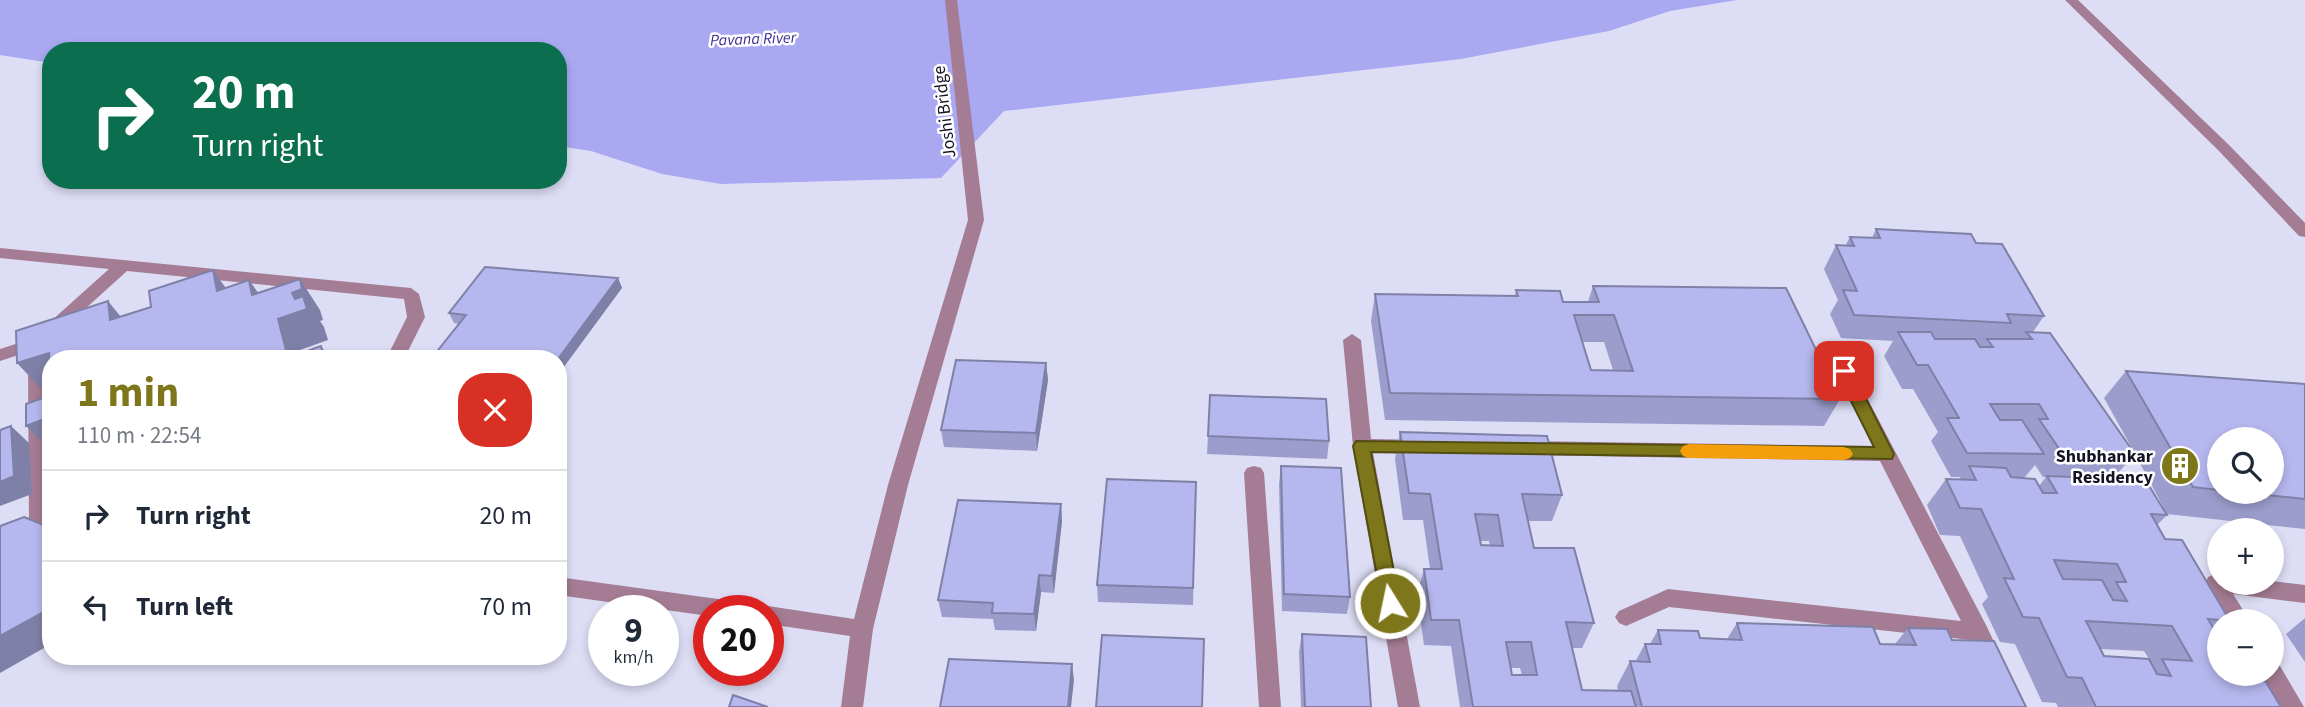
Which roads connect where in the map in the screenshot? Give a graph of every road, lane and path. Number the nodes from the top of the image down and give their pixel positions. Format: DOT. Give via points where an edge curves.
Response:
graph roads {
  1 [pos="951,0"];
  2 [pos="2073,1"];
  3 [pos="2305,232"];
  4 [pos="0,253"];
  5 [pos="124,265"];
  6 [pos="1352,340"];
  7 [pos="37,343"];
  8 [pos="400,350"];
  9 [pos="0,355"];
  10 [pos="1844,371"];
  11 [pos="1362,446"];
  12 [pos="1444,447"];
  13 [pos="1513,448"];
  14 [pos="1886,454"];
  15 [pos="42,460"];
  16 [pos="1254,473"];
  17 [pos="42,530"];
  18 [pos="13,531"];
  19 [pos="567,587"];
  20 [pos="2305,594"];
  21 [pos="693,605"];
  22 [pos="2231,609"];
  23 [pos="784,617"];
  24 [pos="1626,617"];
  25 [pos="862,629"];
  26 [pos="1978,632"];
  27 [pos="2000,675"];
  28 [pos="2280,686"];
  29 [pos="852,707"];
  30 [pos="1270,707"];
  31 [pos="1409,707"];
  32 [pos="2293,707"];
  1 -- 25 [label="street, Joshi Bridge" via="976,220 898,485"];
  2 -- 3 [label="street"];
  4 -- 5 [label="street"];
  5 -- 7 [label="street"];
  5 -- 8 [label="street" via="411,294 416,317"];
  6 -- 11 [label="street"];
  7 -- 9 [label="street"];
  7 -- 15 [label="street"];
  10 -- 14 [label="street"];
  11 -- 12 [label="street"];
  11 -- 31 [label="street"];
  13 -- 14 [label="street"];
  14 -- 26 [label="street"];
  16 -- 30 [label="street"];
  17 -- 18 [label="street"];
  19 -- 21 [label="street"];
  20 -- 22 [label="street" via="2215,583"];
  23 -- 25 [label="street"];
  24 -- 26 [label="street" via="1668,598"];
  25 -- 29 [label="street"];
  26 -- 27 [label="street"];
  28 -- 32 [label="street"];
}
